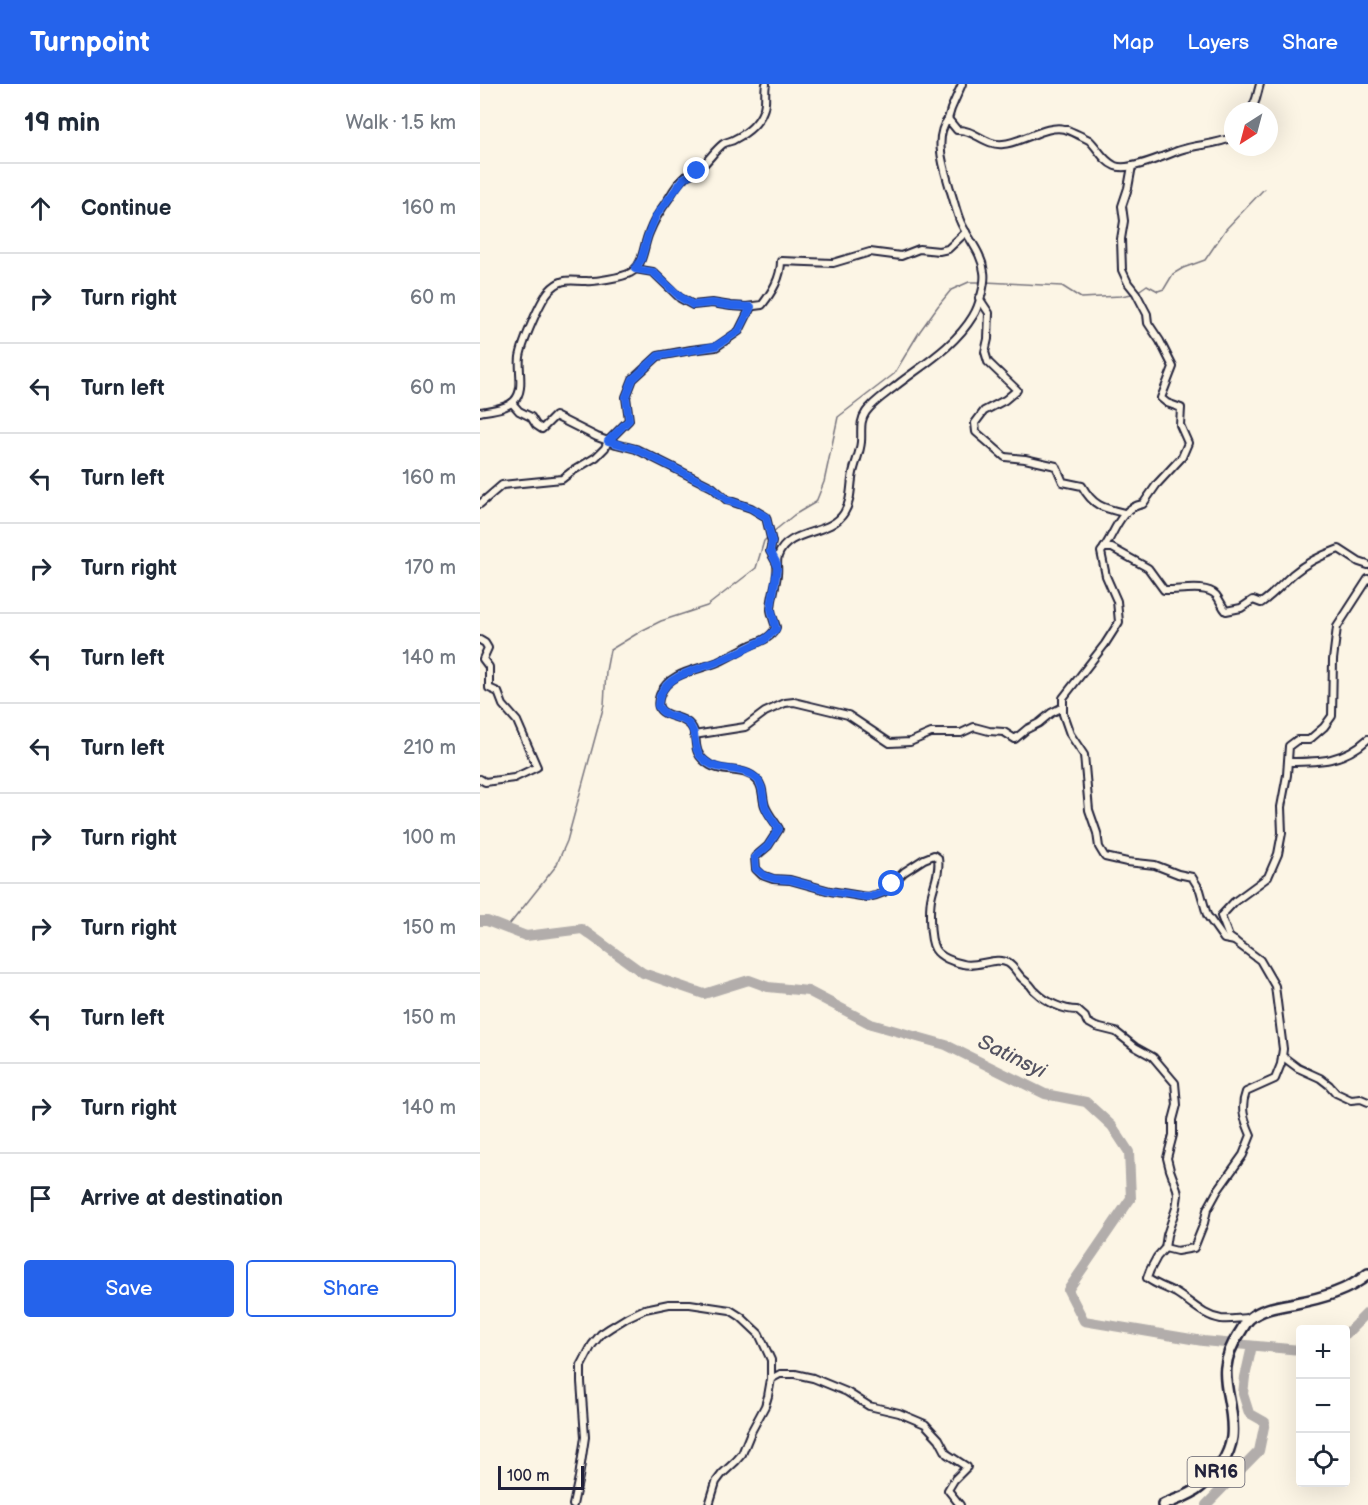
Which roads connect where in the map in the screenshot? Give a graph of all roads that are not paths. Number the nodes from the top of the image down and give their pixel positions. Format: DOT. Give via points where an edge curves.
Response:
graph roads {
  1 [pos="766,84"];
  2 [pos="962,84"];
  3 [pos="1260,84"];
  4 [pos="1255,102"];
  5 [pos="948,119"];
  6 [pos="1224,140"];
  7 [pos="1132,166"];
  8 [pos="966,232"];
  9 [pos="635,269"];
  10 [pos="979,298"];
  11 [pos="751,307"];
  12 [pos="512,403"];
  13 [pos="480,412"];
  14 [pos="608,441"];
  15 [pos="480,504"];
  16 [pos="1124,513"];
  17 [pos="1104,548"];
  18 [pos="777,564"];
  19 [pos="1368,565"];
  20 [pos="1368,579"];
  21 [pos="480,640"];
  22 [pos="1063,707"];
  23 [pos="694,735"];
  24 [pos="1368,739"];
  25 [pos="1288,762"];
  26 [pos="480,779"];
  27 [pos="1235,941"];
  28 [pos="1282,1056"];
  29 [pos="1368,1102"];
  30 [pos="1165,1248"];
  31 [pos="1368,1274"];
  32 [pos="1250,1318"];
  33 [pos="771,1379"];
  34 [pos="1170,1503"];
  35 [pos="573,1505"];
  36 [pos="709,1505"];
  37 [pos="960,1505"];
  1 -- 9 [label="street" via="765,105 757,122 747,132 722,144 680,183 656,216"];
  2 -- 5 [label="street"];
  3 -- 4 [label="street"];
  5 -- 7 [label="street" via="957,130 997,144 1055,128 1065,129 1089,140 1113,165"];
  5 -- 8 [label="street" via="942,132 942,160"];
  6 -- 7 [label="street"];
  7 -- 16 [label="street" via="1122,206 1122,270 1173,367 1161,398 1181,408 1180,425 1188,443 1182,457 1143,504"];
  8 -- 10 [label="street" via="981,258 985,277"];
  8 -- 11 [label="street" via="948,249 939,251 919,249 901,256 870,252 833,263 781,261 771,293 762,305"];
  9 -- 11 [label="street" via="653,272 693,305"];
  9 -- 12 [label="street" via="629,274 587,282 564,280 550,290 522,349 519,392"];
  10 -- 16 [label="street" via="989,313 985,352 988,362 1017,390 984,411 975,423 976,432 1005,458 1056,466 1063,482 1082,486 1101,508"];
  10 -- 18 [label="street" via="974,315 951,343 881,397 863,417 850,500 842,516 790,540 779,554"];
  11 -- 14 [label="street" via="739,331 716,346 658,356 633,379 626,397 629,420"];
  12 -- 13 [label="street"];
  12 -- 14 [label="street" via="542,429 555,416"];
  14 -- 15 [label="street" via="596,457 562,479 502,485"];
  14 -- 18 [label="street" via="636,449 712,487 727,500 766,517 772,542 770,551"];
  16 -- 17 [label="street"];
  17 -- 19 [label="street" via="1112,548 1148,568 1164,591 1207,589 1226,611 1253,600 1261,603 1320,555 1339,549"];
  17 -- 22 [label="street" via="1101,552 1117,601 1119,622 1063,698"];
  18 -- 23 [label="street" via="771,604 776,627 773,633 718,662 680,675 662,691 658,702 661,711 688,723"];
  20 -- 25 [label="street" via="1336,627 1332,716 1309,741 1297,740 1289,746"];
  21 -- 26 [label="street" via="488,648 483,659 489,667 489,688 498,692 517,721 537,767 514,778 485,782"];
  22 -- 23 [label="street" via="1015,739 1004,732 974,727 961,733 931,733 910,742 890,743 848,715 794,702 765,712 745,727"];
  22 -- 27 [label="street" via="1070,734 1084,755 1089,810 1105,857 1155,865 1192,877 1215,929 1224,939"];
  23 -- 30 [label="street" via="698,753 711,766 741,771 760,783 765,807 779,829 755,857 755,867 762,875 867,897 884,892 904,872 934,855 939,863 931,897 932,941 936,951 964,965 999,960 1008,963 1036,993 1077,1010 1096,1027 1116,1032 1165,1070 1175,1083 1177,1105 1167,1158 1178,1195"];
  24 -- 25 [label="street" via="1339,758"];
  25 -- 27 [label="street" via="1281,807 1282,833 1268,877 1221,916 1229,937"];
  27 -- 28 [label="street" via="1260,960 1275,986"];
  28 -- 29 [label="street" via="1320,1078 1336,1093"];
  28 -- 30 [label="street" via="1275,1079 1246,1092 1242,1103 1251,1135 1244,1155 1207,1210 1194,1248"];
  30 -- 32 [label="street" via="1148,1279 1215,1317"];
  31 -- 32 [label="main road" via="1344,1290 1279,1305"];
  32 -- 34 [label="main road, NR16" via="1228,1354 1225,1375 1232,1437 1225,1458 1198,1488"];
  33 -- 35 [label="street" via="771,1360 759,1334 730,1310 669,1304 645,1309 610,1328 592,1344 581,1366 585,1437"];
  33 -- 36 [label="street" via="765,1406 742,1454 716,1482"];
  33 -- 37 [label="street" via="780,1374 813,1378 869,1406 899,1413 925,1425 947,1454 967,1467 948,1490"];
}
